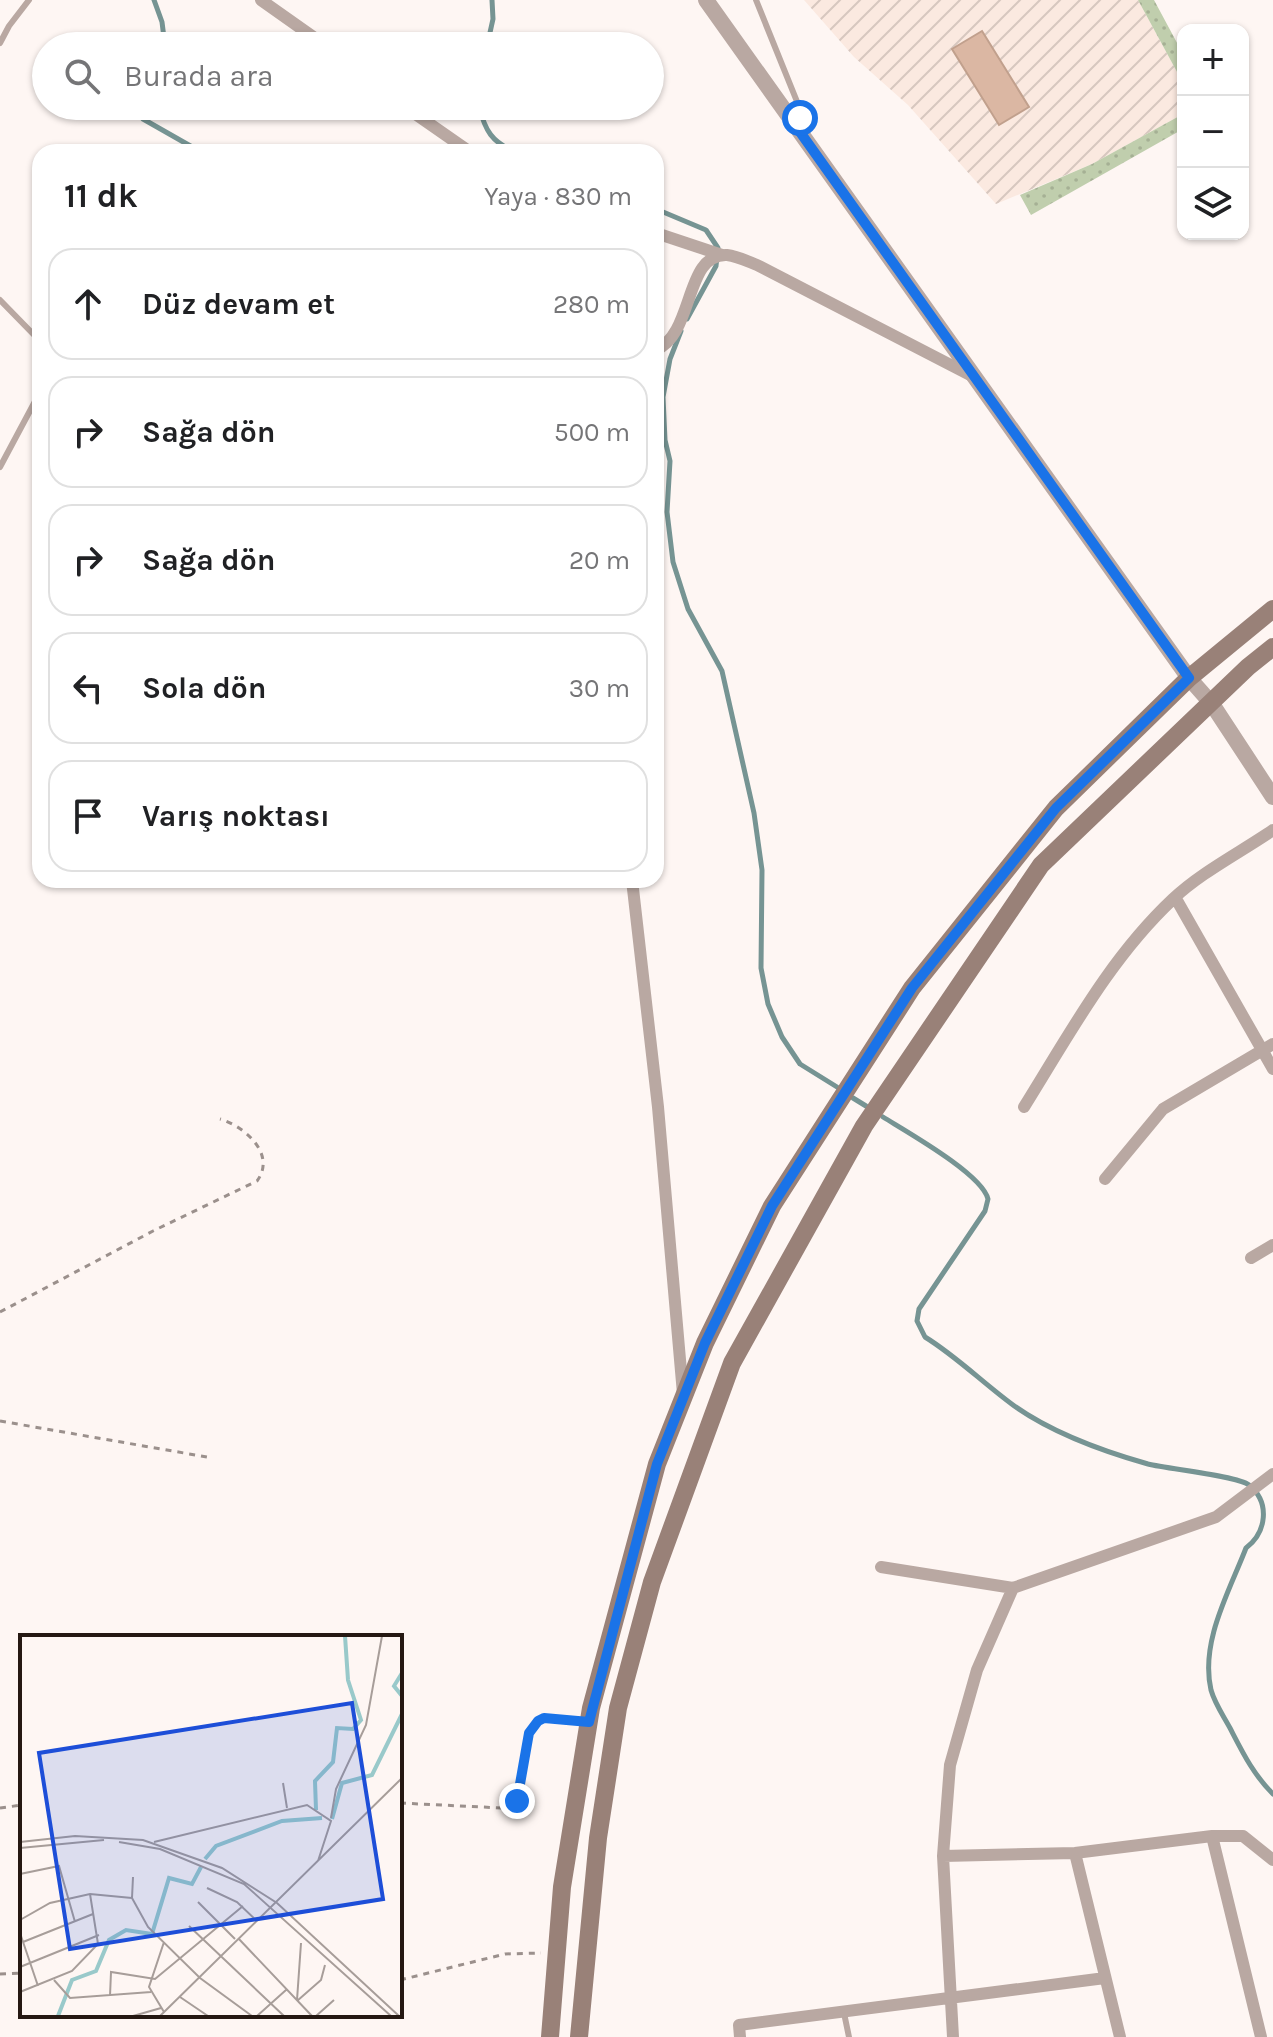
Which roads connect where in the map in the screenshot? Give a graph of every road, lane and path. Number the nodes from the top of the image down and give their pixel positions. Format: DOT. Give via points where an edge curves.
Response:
graph roads {
  1 [pos="29,0"];
  2 [pos="261,0"];
  3 [pos="706,0"];
  4 [pos="756,0"];
  5 [pos="306,32"];
  6 [pos="0,43"];
  7 [pos="424,120"];
  8 [pos="795,125"];
  9 [pos="459,144"];
  10 [pos="664,236"];
  11 [pos="722,255"];
  12 [pos="0,300"];
  13 [pos="32,333"];
  14 [pos="664,346"];
  15 [pos="978,379"];
  16 [pos="32,407"];
  17 [pos="0,467"];
  18 [pos="1273,609"];
  19 [pos="1273,647"];
  20 [pos="1189,678"];
  21 [pos="1212,704"];
  22 [pos="1273,797"];
  23 [pos="1273,830"];
  24 [pos="633,888"];
  25 [pos="1175,897"];
  26 [pos="1268,1047"];
  27 [pos="1273,1069"];
  28 [pos="1024,1107"];
  29 [pos="220,1119"];
  30 [pos="1105,1179"];
  31 [pos="1273,1245"];
  32 [pos="1251,1258"];
  33 [pos="0,1312"];
  34 [pos="683,1397"];
  35 [pos="0,1421"];
  36 [pos="207,1457"];
  37 [pos="1273,1474"];
  38 [pos="881,1567"];
  39 [pos="1013,1588"];
  40 [pos="589,1722"];
  41 [pos="402,1803"];
  42 [pos="20,1805"];
  43 [pos="0,1808"];
  44 [pos="1212,1836"];
  45 [pos="1075,1853"];
  46 [pos="943,1856"];
  47 [pos="1273,1860"];
  48 [pos="557,1953"];
  49 [pos="20,1973"];
  50 [pos="0,1974"];
  51 [pos="1105,1978"];
  52 [pos="402,1980"];
  53 [pos="949,1999"];
  54 [pos="844,2012"];
  55 [pos="550,2037"];
  56 [pos="579,2037"];
  57 [pos="740,2037"];
  58 [pos="849,2037"];
  59 [pos="953,2037"];
  60 [pos="1120,2037"];
  61 [pos="1261,2037"];
  1 -- 6 [label="lane"];
  2 -- 5 [label="street"];
  3 -- 8 [label="street"];
  4 -- 8 [label="lane" via="800,109"];
  7 -- 9 [label="street"];
  8 -- 15 [label="street"];
  10 -- 11 [label="street"];
  11 -- 14 [label="street" via="700,269 677,333"];
  11 -- 15 [label="street" via="757,265"];
  12 -- 13 [label="lane"];
  15 -- 20 [label="street"];
  16 -- 17 [label="lane"];
  18 -- 20 [label="main road"];
  19 -- 21 [label="main road"];
  20 -- 21 [label="street"];
  20 -- 34 [label="main road" via="1056,808 912,988 772,1206"];
  21 -- 22 [label="street"];
  21 -- 56 [label="main road" via="1041,865 864,1126 732,1363 652,1582 618,1708 598,1838"];
  23 -- 25 [label="street"];
  24 -- 34 [label="street"];
  25 -- 26 [label="street"];
  25 -- 28 [label="street" via="1113,966"];
  26 -- 27 [label="street"];
  26 -- 30 [label="street" via="1163,1109"];
  29 -- 33 [label="path" via="234,1123 255,1142 263,1162 257,1181"];
  31 -- 32 [label="street"];
  34 -- 40 [label="main road" via="657,1464"];
  35 -- 36 [label="path"];
  37 -- 39 [label="street" via="1216,1517"];
  38 -- 39 [label="street"];
  39 -- 46 [label="street" via="977,1670 950,1765"];
  40 -- 41 [label="path" via="544,1718 533,1727 520,1795 513,1805"];
  40 -- 48 [label="main road" via="562,1887"];
  42 -- 43 [label="path"];
  44 -- 45 [label="street"];
  44 -- 47 [label="street" via="1243,1836"];
  44 -- 61 [label="street"];
  45 -- 46 [label="street"];
  45 -- 51 [label="street"];
  46 -- 53 [label="street"];
  48 -- 52 [label="path" via="505,1954"];
  48 -- 55 [label="main road"];
  49 -- 50 [label="path"];
  51 -- 53 [label="street"];
  51 -- 60 [label="street"];
  53 -- 54 [label="street"];
  53 -- 59 [label="street"];
  54 -- 57 [label="street" via="739,2025"];
  54 -- 58 [label="lane"];
}
